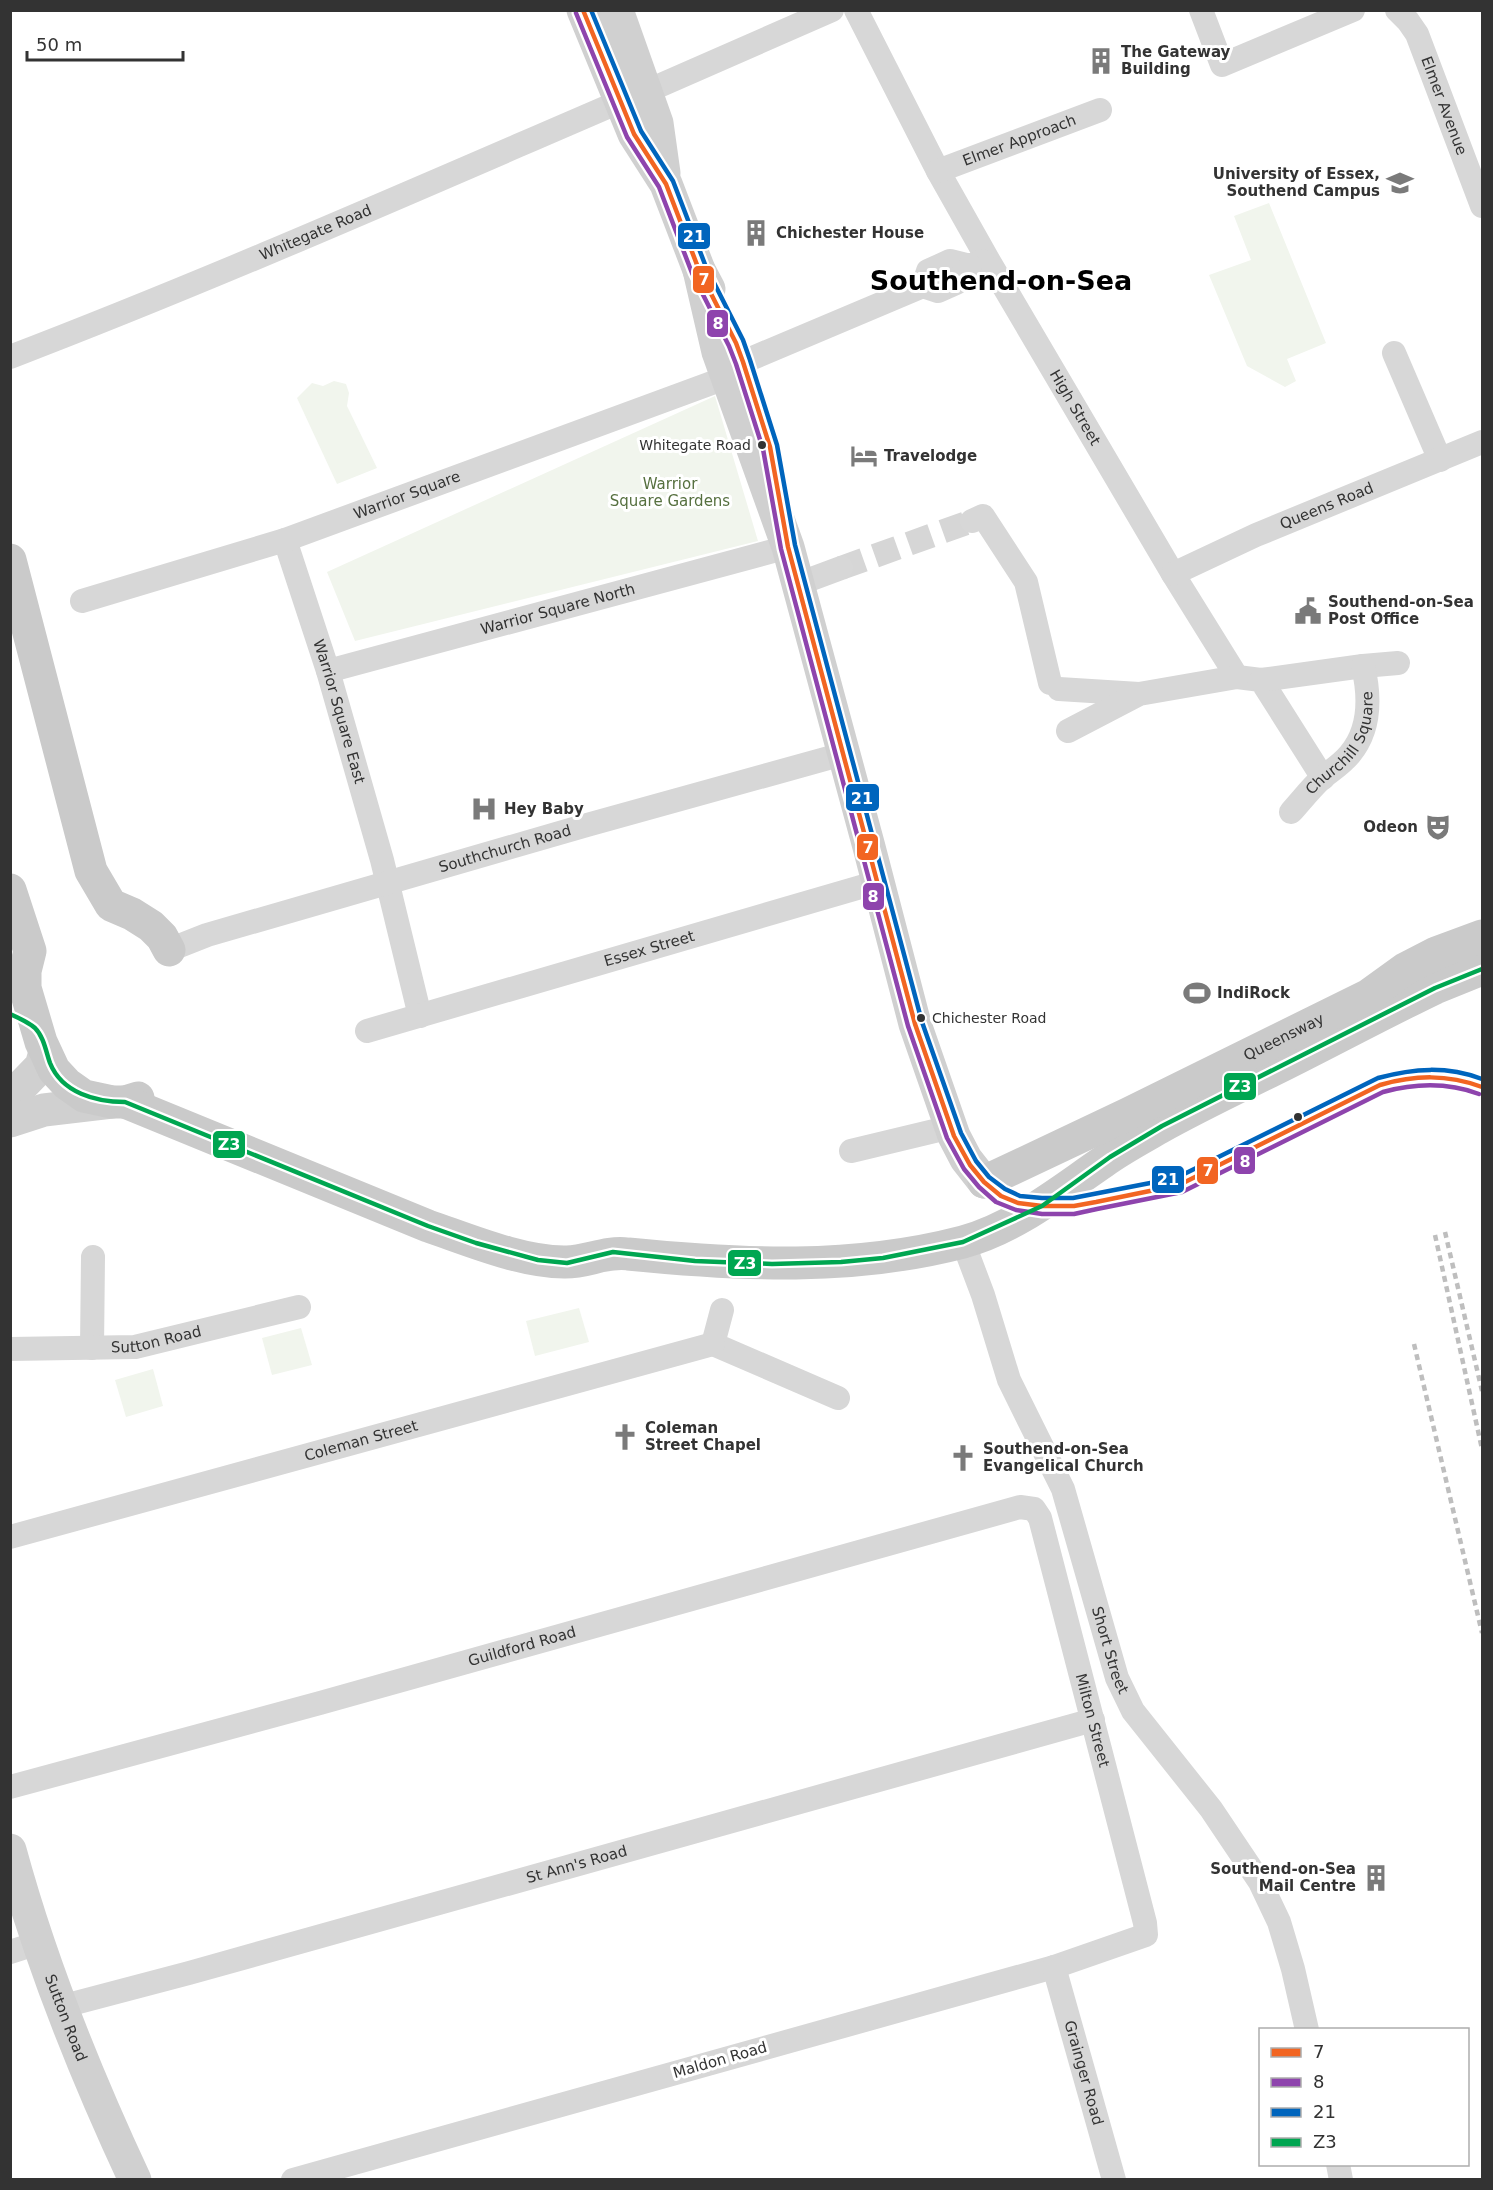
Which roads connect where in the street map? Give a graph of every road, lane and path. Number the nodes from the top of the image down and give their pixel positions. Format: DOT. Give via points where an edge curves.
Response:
graph roads {
  1 [pos="583,10"];
  2 [pos="617,10"];
  3 [pos="832,10"];
  4 [pos="856,10"];
  5 [pos="1201,10"];
  6 [pos="1353,10"];
  7 [pos="1397,10"];
  8 [pos="632,97"];
  9 [pos="1100,110"];
  10 [pos="938,171"];
  11 [pos="1482,206"];
  12 [pos="979,262"];
  13 [pos="1394,353"];
  14 [pos="10,357"];
  15 [pos="735,370"];
  16 [pos="1482,442"];
  17 [pos="1440,459"];
  18 [pos="972,521"];
  19 [pos="285,540"];
  20 [pos="788,547"];
  21 [pos="10,560"];
  22 [pos="841,568"];
  23 [pos="1173,574"];
  24 [pos="798,584"];
  25 [pos="82,602"];
  26 [pos="1398,663"];
  27 [pos="1363,666"];
  28 [pos="328,671"];
  29 [pos="1237,677"];
  30 [pos="1261,680"];
  31 [pos="1139,694"];
  32 [pos="1068,731"];
  33 [pos="843,754"];
  34 [pos="1323,778"];
  35 [pos="1291,813"];
  36 [pos="878,882"];
  37 [pos="387,884"];
  38 [pos="10,890"];
  39 [pos="1482,936"];
  40 [pos="169,950"];
  41 [pos="22,961"];
  42 [pos="1482,969"];
  43 [pos="420,1016"];
  44 [pos="367,1031"];
  45 [pos="45,1052"];
  46 [pos="10,1098"];
  47 [pos="125,1100"];
  48 [pos="10,1121"];
  49 [pos="951,1127"];
  50 [pos="851,1151"];
  51 [pos="984,1182"];
  52 [pos="963,1242"];
  53 [pos="93,1257"];
  54 [pos="299,1307"];
  55 [pos="722,1310"];
  56 [pos="713,1344"];
  57 [pos="92,1348"];
  58 [pos="10,1349"];
  59 [pos="838,1398"];
  60 [pos="1034,1509"];
  61 [pos="10,1537"];
  62 [pos="1093,1720"];
  63 [pos="10,1787"];
  64 [pos="10,1850"];
  65 [pos="1146,1935"];
  66 [pos="24,1947"];
  67 [pos="1054,1967"];
  68 [pos="60,2007"];
  69 [pos="1307,2028"];
  70 [pos="133,2179"];
  71 [pos="293,2180"];
  72 [pos="1114,2180"];
  1 -- 8 [label="street"];
  2 -- 8 [label="street"];
  3 -- 8 [label="street, Whitegate Road"];
  4 -- 10 [label="street, High Street"];
  5 -- 6 [label="street" via="1222,65"];
  7 -- 11 [label="street, Elmer Avenue" via="1417,34"];
  8 -- 14 [label="street, Whitegate Road" via="97,324"];
  8 -- 15 [label="street" via="634,135 666,184 699,270 736,343"];
  9 -- 10 [label="street, Elmer Approach"];
  10 -- 12 [label="street, High Street"];
  12 -- 15 [label="street, Warrior Square" via="950,261 928,271 923,285"];
  12 -- 23 [label="street, High Street"];
  13 -- 17 [label="street"];
  15 -- 19 [label="street, Warrior Square"];
  15 -- 20 [label="street" via="771,447"];
  16 -- 17 [label="street, Queens Road"];
  17 -- 23 [label="street, Queens Road"];
  18 -- 31 [label="street" via="983,516 1026,582 1054,686"];
  19 -- 25 [label="street, Warrior Square"];
  19 -- 28 [label="street, Warrior Square East"];
  20 -- 24 [label="street"];
  20 -- 28 [label="street, Warrior Square North"];
  21 -- 40 [label="main road" via="91,871 111,905 151,926"];
  22 -- 24 [label="street"];
  23 -- 29 [label="street, High Street"];
  24 -- 33 [label="street"];
  26 -- 27 [label="street"];
  27 -- 30 [label="street"];
  27 -- 34 [label="street, Churchill Square" via="1368,686 1364,732 1350,755"];
  28 -- 37 [label="street, Warrior Square East"];
  29 -- 30 [label="street"];
  29 -- 31 [label="street"];
  30 -- 34 [label="street"];
  31 -- 32 [label="street"];
  33 -- 36 [label="street"];
  33 -- 37 [label="street, Southchurch Road"];
  34 -- 35 [label="street, Churchill Square"];
  36 -- 43 [label="street, Essex Street"];
  36 -- 49 [label="street" via="915,1024"];
  37 -- 40 [label="street, Southchurch Road" via="207,935"];
  37 -- 43 [label="street"];
  38 -- 41 [label="main road"];
  39 -- 51 [label="main road, Queensway" via="1441,950 1369,995"];
  41 -- 45 [label="main road" via="24,988"];
  42 -- 52 [label="main road, Queensway" via="1427,992 1162,1126 1110,1157 1042,1206"];
  43 -- 44 [label="street, Essex Street"];
  45 -- 46 [label="street" via="40,1066"];
  45 -- 47 [label="main road" via="54,1070 84,1096"];
  47 -- 48 [label="street" via="44,1110"];
  47 -- 52 [label="main road, Queensway" via="428,1226 538,1260 567,1263 613,1252 696,1261 799,1264 883,1258"];
  49 -- 50 [label="street"];
  49 -- 51 [label="street" via="966,1159"];
  52 -- 69 [label="street, Short Street" via="1008,1380 1063,1490 1117,1678 1133,1711 1211,1809 1260,1882 1279,1922"];
  53 -- 57 [label="street"];
  54 -- 57 [label="street, Sutton Road" via="135,1347"];
  55 -- 56 [label="street"];
  56 -- 59 [label="street"];
  56 -- 61 [label="street, Coleman Street"];
  57 -- 58 [label="street, Sutton Road"];
  60 -- 62 [label="street, Milton Street" via="1040,1518"];
  60 -- 63 [label="street, Guildford Road" via="1020,1507"];
  62 -- 65 [label="street, Milton Street"];
  62 -- 68 [label="street, St Ann's Road"];
  64 -- 66 [label="street, Sutton Road"];
  65 -- 67 [label="street, Maldon Road"];
  66 -- 68 [label="street, Sutton Road"];
  67 -- 71 [label="street, Maldon Road"];
  67 -- 72 [label="street, Grainger Road"];
  68 -- 70 [label="street, Sutton Road"];
}
